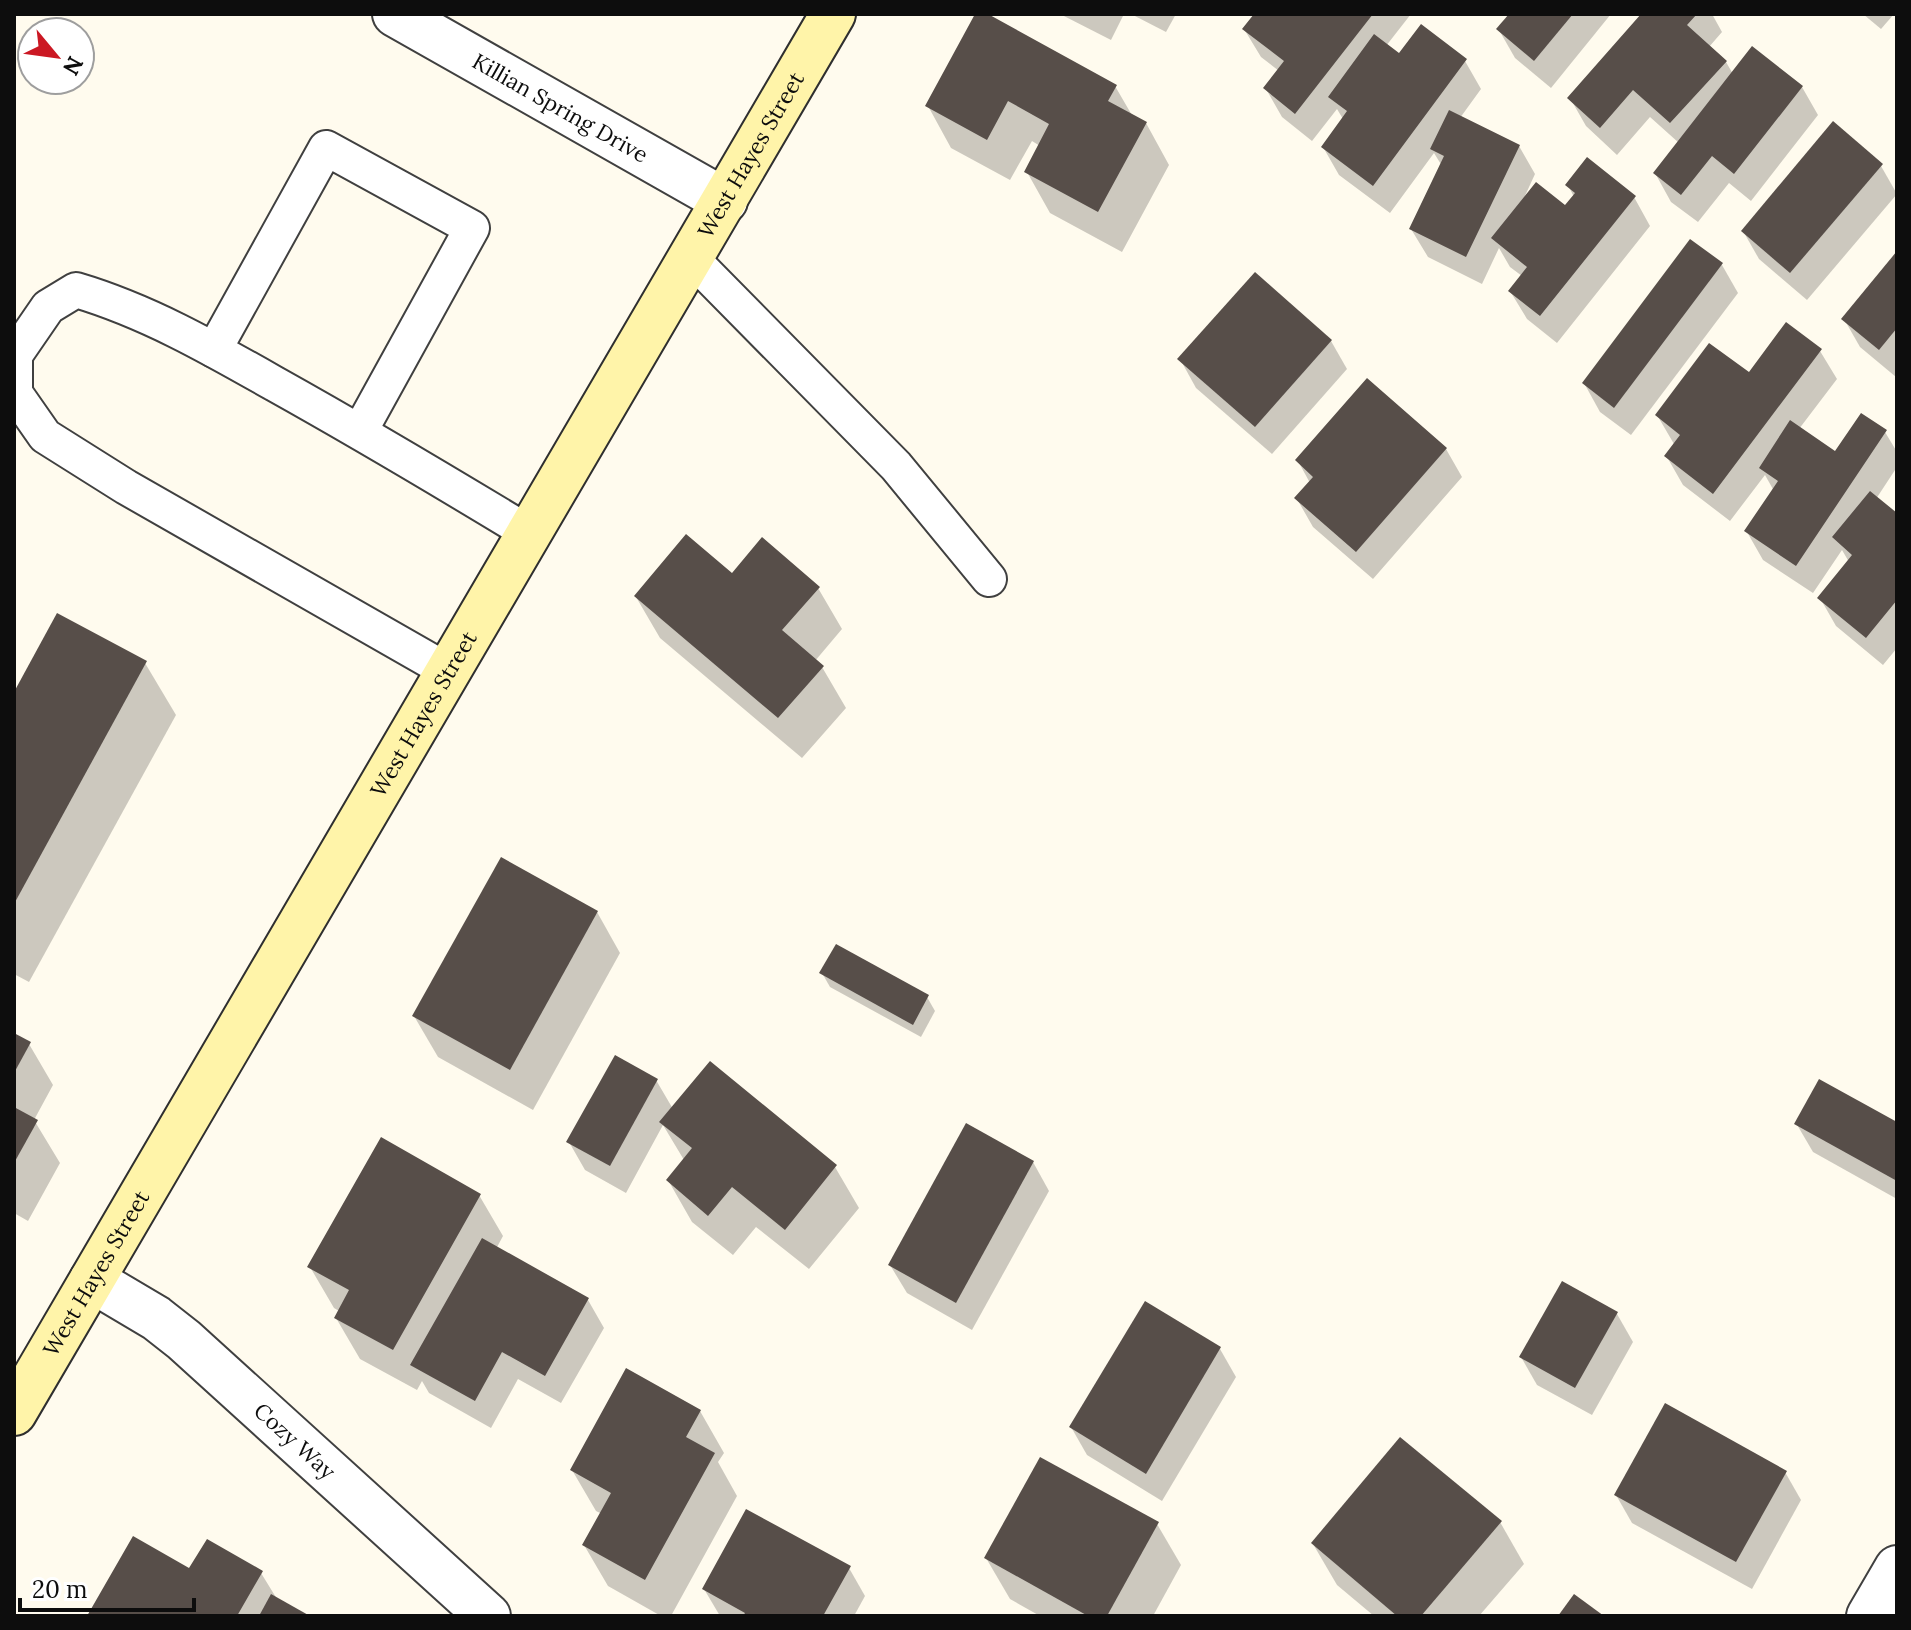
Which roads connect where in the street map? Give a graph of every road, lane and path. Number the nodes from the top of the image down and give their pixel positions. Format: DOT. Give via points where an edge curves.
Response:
graph roads {
  1 [pos="395,14"];
  2 [pos="833,14"];
  3 [pos="725,201"];
  4 [pos="691,258"];
  5 [pos="214,350"];
  6 [pos="360,431"];
  7 [pos="529,533"];
  8 [pos="989,579"];
  9 [pos="448,671"];
  10 [pos="92,1280"];
  11 [pos="14,1413"];
  12 [pos="1897,1568"];
  13 [pos="488,1616"];
  14 [pos="1869,1616"];
  1 -- 3 [label="street, Killian Spring Drive"];
  2 -- 3 [label="street, West Hayes Street"];
  3 -- 4 [label="street, West Hayes Street"];
  4 -- 7 [label="street, West Hayes Street"];
  4 -- 8 [label="lane" via="896,466"];
  5 -- 6 [label="lane"];
  5 -- 6 [label="lane" via="326,148 472,228"];
  5 -- 9 [label="lane" via="121,304 76,290 48,307 15,355 15,393 45,436"];
  6 -- 7 [label="lane"];
  7 -- 9 [label="street, West Hayes Street"];
  9 -- 10 [label="street, West Hayes Street"];
  10 -- 11 [label="street, West Hayes Street"];
  10 -- 13 [label="street, Cozy Way" via="184,1340"];
  12 -- 14 [label="street"];
}
